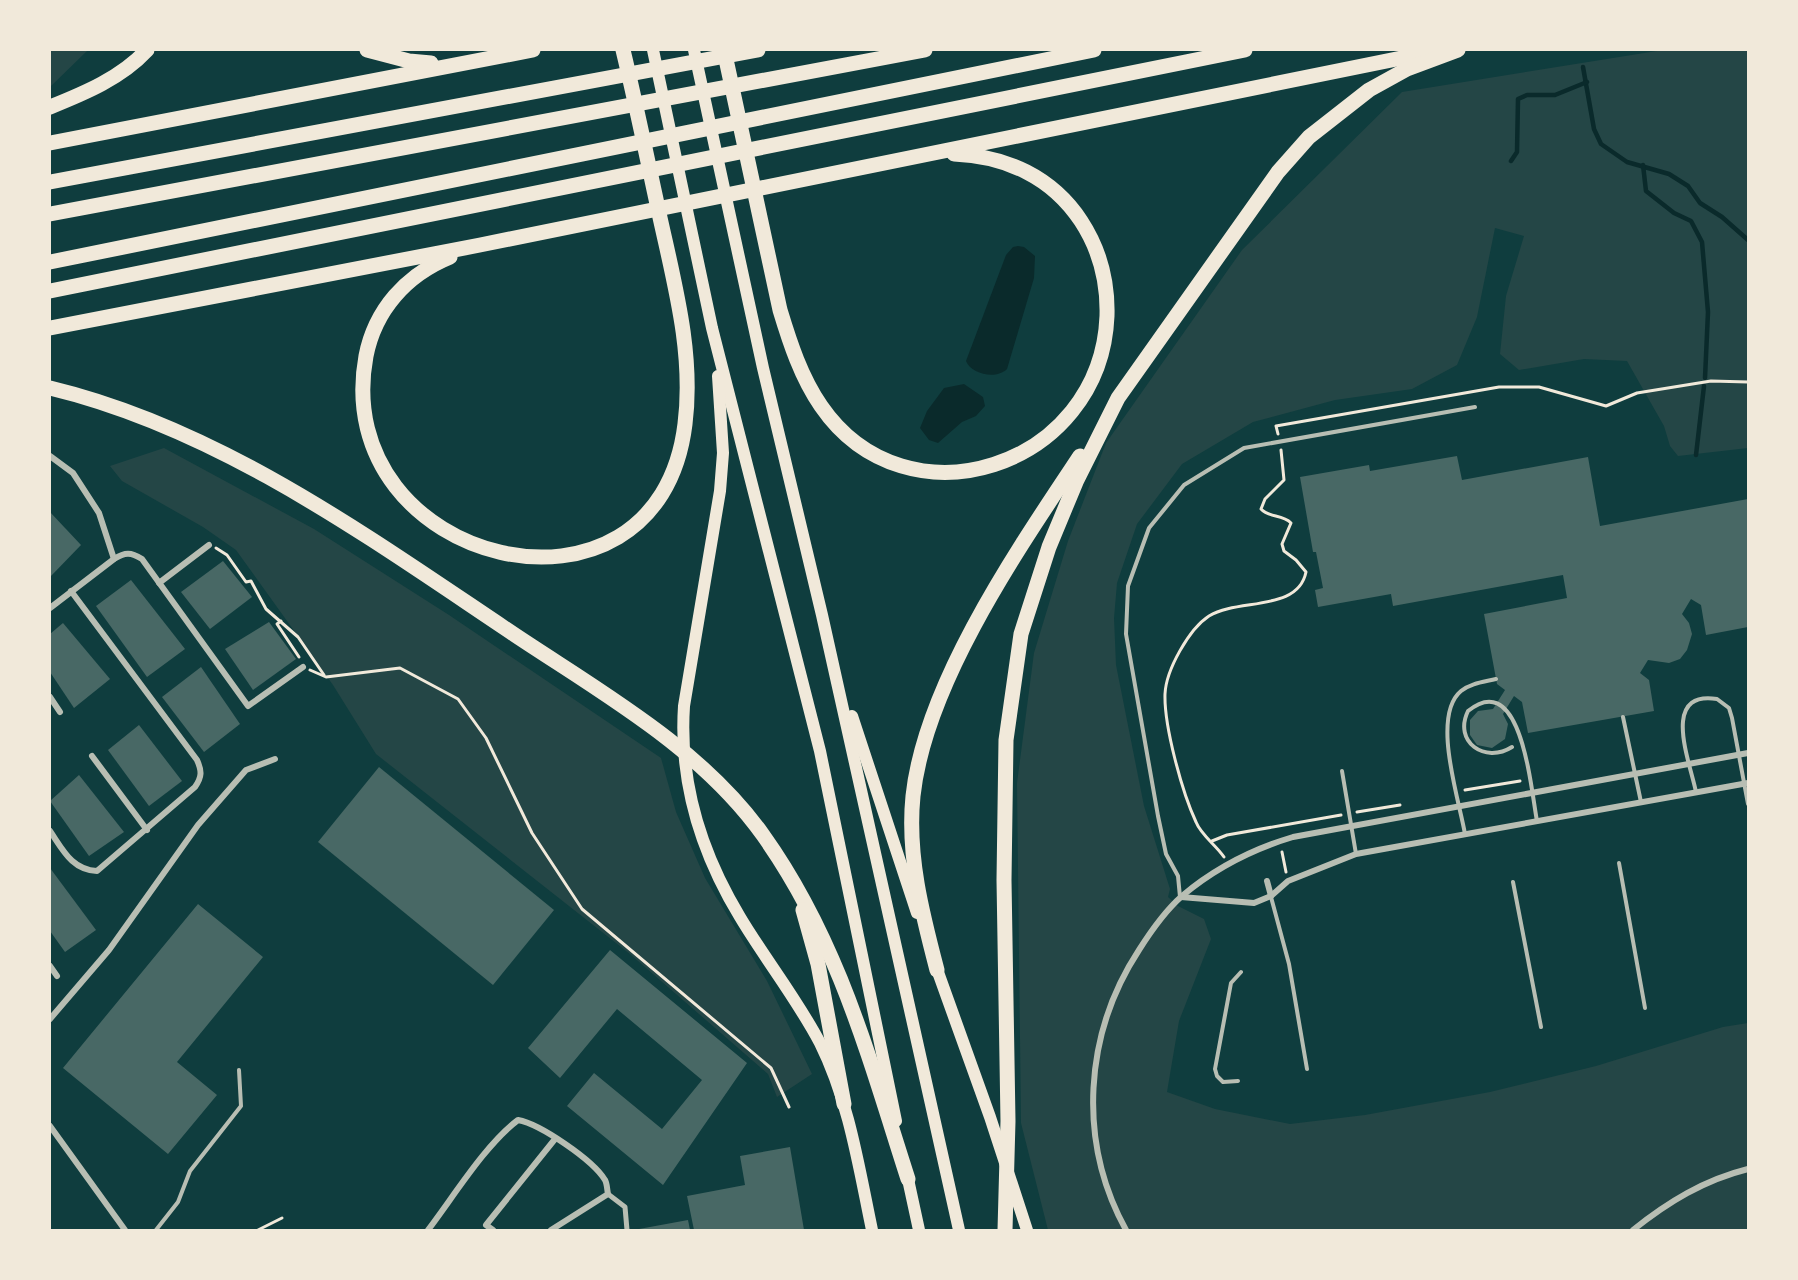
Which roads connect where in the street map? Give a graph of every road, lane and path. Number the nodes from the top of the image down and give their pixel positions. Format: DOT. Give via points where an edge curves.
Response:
graph roads {
  1 [pos="147,50"];
  2 [pos="367,50"];
  3 [pos="535,50"];
  4 [pos="623,50"];
  5 [pos="653,50"];
  6 [pos="694,50"];
  7 [pos="724,50"];
  8 [pos="756,50"];
  9 [pos="925,50"];
  10 [pos="1094,50"];
  11 [pos="1245,50"];
  12 [pos="1441,50"];
  13 [pos="1458,50"];
  14 [pos="50,107"];
  15 [pos="50,143"];
  16 [pos="895,160"];
  17 [pos="50,182"];
  18 [pos="50,214"];
  19 [pos="480,245"];
  20 [pos="50,262"];
  21 [pos="50,291"];
  22 [pos="50,328"];
  23 [pos="712,328"];
  24 [pos="1749,382"];
  25 [pos="50,388"];
  26 [pos="1118,398"];
  27 [pos="1475,407"];
  28 [pos="1279,441"];
  29 [pos="50,456"];
  30 [pos="208,545"];
  31 [pos="114,559"];
  32 [pos="159,583"];
  33 [pos="71,591"];
  34 [pos="50,608"];
  35 [pos="822,615"];
  36 [pos="281,621"];
  37 [pos="303,667"];
  38 [pos="326,677"];
  39 [pos="1496,679"];
  40 [pos="50,697"];
  41 [pos="60,712"];
  42 [pos="1623,717"];
  43 [pos="1512,747"];
  44 [pos="1749,753"];
  45 [pos="1740,755"];
  46 [pos="92,756"];
  47 [pos="275,759"];
  48 [pos="1690,764"];
  49 [pos="1342,771"];
  50 [pos="1636,774"];
  51 [pos="1528,779"];
  52 [pos="1747,783"];
  53 [pos="1457,791"];
  54 [pos="1696,792"];
  55 [pos="1531,793"];
  56 [pos="1641,802"];
  57 [pos="1406,804"];
  58 [pos="1749,804"];
  59 [pos="1460,806"];
  60 [pos="1349,813"];
  61 [pos="1537,821"];
  62 [pos="1351,825"];
  63 [pos="1276,827"];
  64 [pos="147,830"];
  65 [pos="50,831"];
  66 [pos="1465,834"];
  67 [pos="1212,841"];
  68 [pos="1280,841"];
  69 [pos="1356,854"];
  70 [pos="1618,863"];
  71 [pos="1228,864"];
  72 [pos="1267,881"];
  73 [pos="1288,881"];
  74 [pos="1513,882"];
  75 [pos="798,893"];
  76 [pos="1271,896"];
  77 [pos="1180,897"];
  78 [pos="50,966"];
  79 [pos="937,970"];
  80 [pos="1241,972"];
  81 [pos="57,976"];
  82 [pos="1645,1008"];
  83 [pos="50,1019"];
  84 [pos="1541,1026"];
  85 [pos="1308,1069"];
  86 [pos="239,1070"];
  87 [pos="1238,1082"];
  88 [pos="844,1104"];
  89 [pos="789,1107"];
  90 [pos="50,1126"];
  91 [pos="555,1139"];
  92 [pos="1749,1169"];
  93 [pos="908,1179"];
  94 [pos="608,1194"];
  95 [pos="282,1218"];
  96 [pos="125,1230"];
  97 [pos="156,1230"];
  98 [pos="258,1230"];
  99 [pos="428,1230"];
  100 [pos="492,1230"];
  101 [pos="550,1230"];
  102 [pos="627,1230"];
  103 [pos="872,1230"];
  104 [pos="919,1230"];
  105 [pos="958,1230"];
  106 [pos="1005,1230"];
  107 [pos="1027,1230"];
  108 [pos="1126,1230"];
  109 [pos="1633,1230"];
  1 -- 14 [label="highway" via="109,81"];
  2 -- 3 [label="highway" via="408,61 457,63"];
  3 -- 15 [label="highway"];
  4 -- 19 [label="highway" via="682,325 687,402 679,456 662,494 634,524 588,550 537,559 512,557 465,542 420,513 389,477 378,455 366,421 363,394 369,341 378,320 398,292 424,269"];
  5 -- 23 [label="main road"];
  6 -- 35 [label="main road"];
  7 -- 16 [label="highway" via="780,310 790,345 821,406 858,444 904,466 955,472 998,464 1042,441 1063,424 1088,387 1099,363 1106,330 1107,303 1100,259 1074,210 1018,166 971,155"];
  8 -- 17 [label="highway"];
  9 -- 18 [label="highway"];
  10 -- 20 [label="highway"];
  11 -- 21 [label="highway"];
  12 -- 16 [label="highway"];
  13 -- 26 [label="highway" via="1407,69 1369,90 1309,137 1264,191"];
  16 -- 19 [label="highway"];
  19 -- 22 [label="highway"];
  23 -- 88 [label="main road" via="723,453 714,535 684,706 682,744 687,788 719,880 820,1043"];
  23 -- 93 [label="main road" via="820,751"];
  24 -- 28 [label="path" via="1711,381 1636,393 1606,406 1539,387 1499,387 1276,426"];
  25 -- 75 [label="highway" via="90,398 156,423 244,465 427,576 660,734 708,772 762,833"];
  26 -- 79 [label="highway" via="1000,583 949,676 930,726 918,766 912,833 920,903"];
  26 -- 106 [label="highway" via="1049,547 1027,612 1013,677 1004,778 1008,1121"];
  27 -- 28 [label="lane"];
  28 -- 67 [label="path" via="1284,480 1264,500 1261,509 1291,523 1282,544 1284,551 1306,572 1304,584 1288,597 1241,605 1209,616 1180,647 1165,692 1173,751 1196,824"];
  28 -- 77 [label="lane" via="1244,448 1184,485 1149,528 1128,586 1126,633 1158,816 1166,854 1178,876"];
  29 -- 31 [label="street" via="73,473 99,513"];
  30 -- 32 [label="street"];
  30 -- 36 [label="path" via="227,555 246,582 251,581 259,600"];
  31 -- 32 [label="street" via="124,553 134,554"];
  31 -- 33 [label="street"];
  32 -- 37 [label="street" via="248,706"];
  33 -- 34 [label="street"];
  33 -- 64 [label="street" via="202,769 195,788"];
  35 -- 79 [label="main road" via="876,794"];
  35 -- 105 [label="main road"];
  36 -- 37 [label="path" via="277,624"];
  36 -- 38 [label="path" via="298,637"];
  37 -- 38 [label="path"];
  38 -- 89 [label="path" via="400,668 458,699 486,738 532,833 582,909 771,1068"];
  39 -- 53 [label="lane" via="1459,692 1448,711 1446,735"];
  40 -- 41 [label="street"];
  42 -- 50 [label="lane"];
  43 -- 51 [label="lane" via="1492,754 1475,750 1463,728 1468,711 1484,701 1493,701 1512,715"];
  44 -- 45 [label="street"];
  45 -- 48 [label="street"];
  45 -- 48 [label="lane" via="1729,708 1718,699 1696,700 1688,704 1682,718"];
  45 -- 52 [label="lane"];
  46 -- 64 [label="street"];
  47 -- 83 [label="street" via="246,770 198,825 109,950"];
  48 -- 50 [label="street"];
  48 -- 54 [label="lane"];
  49 -- 60 [label="lane"];
  50 -- 55 [label="street"];
  50 -- 56 [label="lane"];
  51 -- 53 [label="path"];
  51 -- 55 [label="lane"];
  52 -- 54 [label="street"];
  52 -- 58 [label="lane"];
  53 -- 59 [label="lane"];
  54 -- 56 [label="street"];
  55 -- 59 [label="street"];
  55 -- 61 [label="lane"];
  56 -- 61 [label="street"];
  57 -- 60 [label="path"];
  59 -- 62 [label="street"];
  59 -- 66 [label="lane"];
  60 -- 62 [label="lane"];
  60 -- 63 [label="path"];
  61 -- 66 [label="street"];
  62 -- 68 [label="street"];
  62 -- 69 [label="lane"];
  63 -- 67 [label="path"];
  63 -- 68 [label="path"];
  64 -- 65 [label="street" via="97,871 84,870 72,862"];
  66 -- 69 [label="street"];
  67 -- 71 [label="path"];
  68 -- 71 [label="street"];
  68 -- 73 [label="path"];
  69 -- 73 [label="street"];
  70 -- 82 [label="lane"];
  71 -- 77 [label="street"];
  72 -- 76 [label="street"];
  73 -- 76 [label="street"];
  74 -- 84 [label="lane"];
  75 -- 88 [label="highway" via="818,964"];
  75 -- 93 [label="highway" via="818,924 842,977"];
  76 -- 77 [label="street" via="1254,903"];
  76 -- 85 [label="lane" via="1289,964"];
  77 -- 108 [label="street" via="1129,965 1096,1050 1094,1131 1109,1193"];
  78 -- 81 [label="street"];
  79 -- 107 [label="main road"];
  80 -- 87 [label="lane" via="1231,983 1215,1069 1223,1082"];
  86 -- 97 [label="lane" via="241,1106 190,1171 178,1202"];
  88 -- 103 [label="main road"];
  90 -- 96 [label="street"];
  91 -- 94 [label="street" via="605,1180"];
  91 -- 99 [label="street" via="531,1122 518,1120 484,1154"];
  91 -- 100 [label="street" via="486,1225"];
  92 -- 109 [label="street" via="1724,1175 1687,1193"];
  93 -- 104 [label="main road"];
  94 -- 101 [label="street"];
  94 -- 102 [label="street" via="625,1207"];
  95 -- 98 [label="path"];
}
